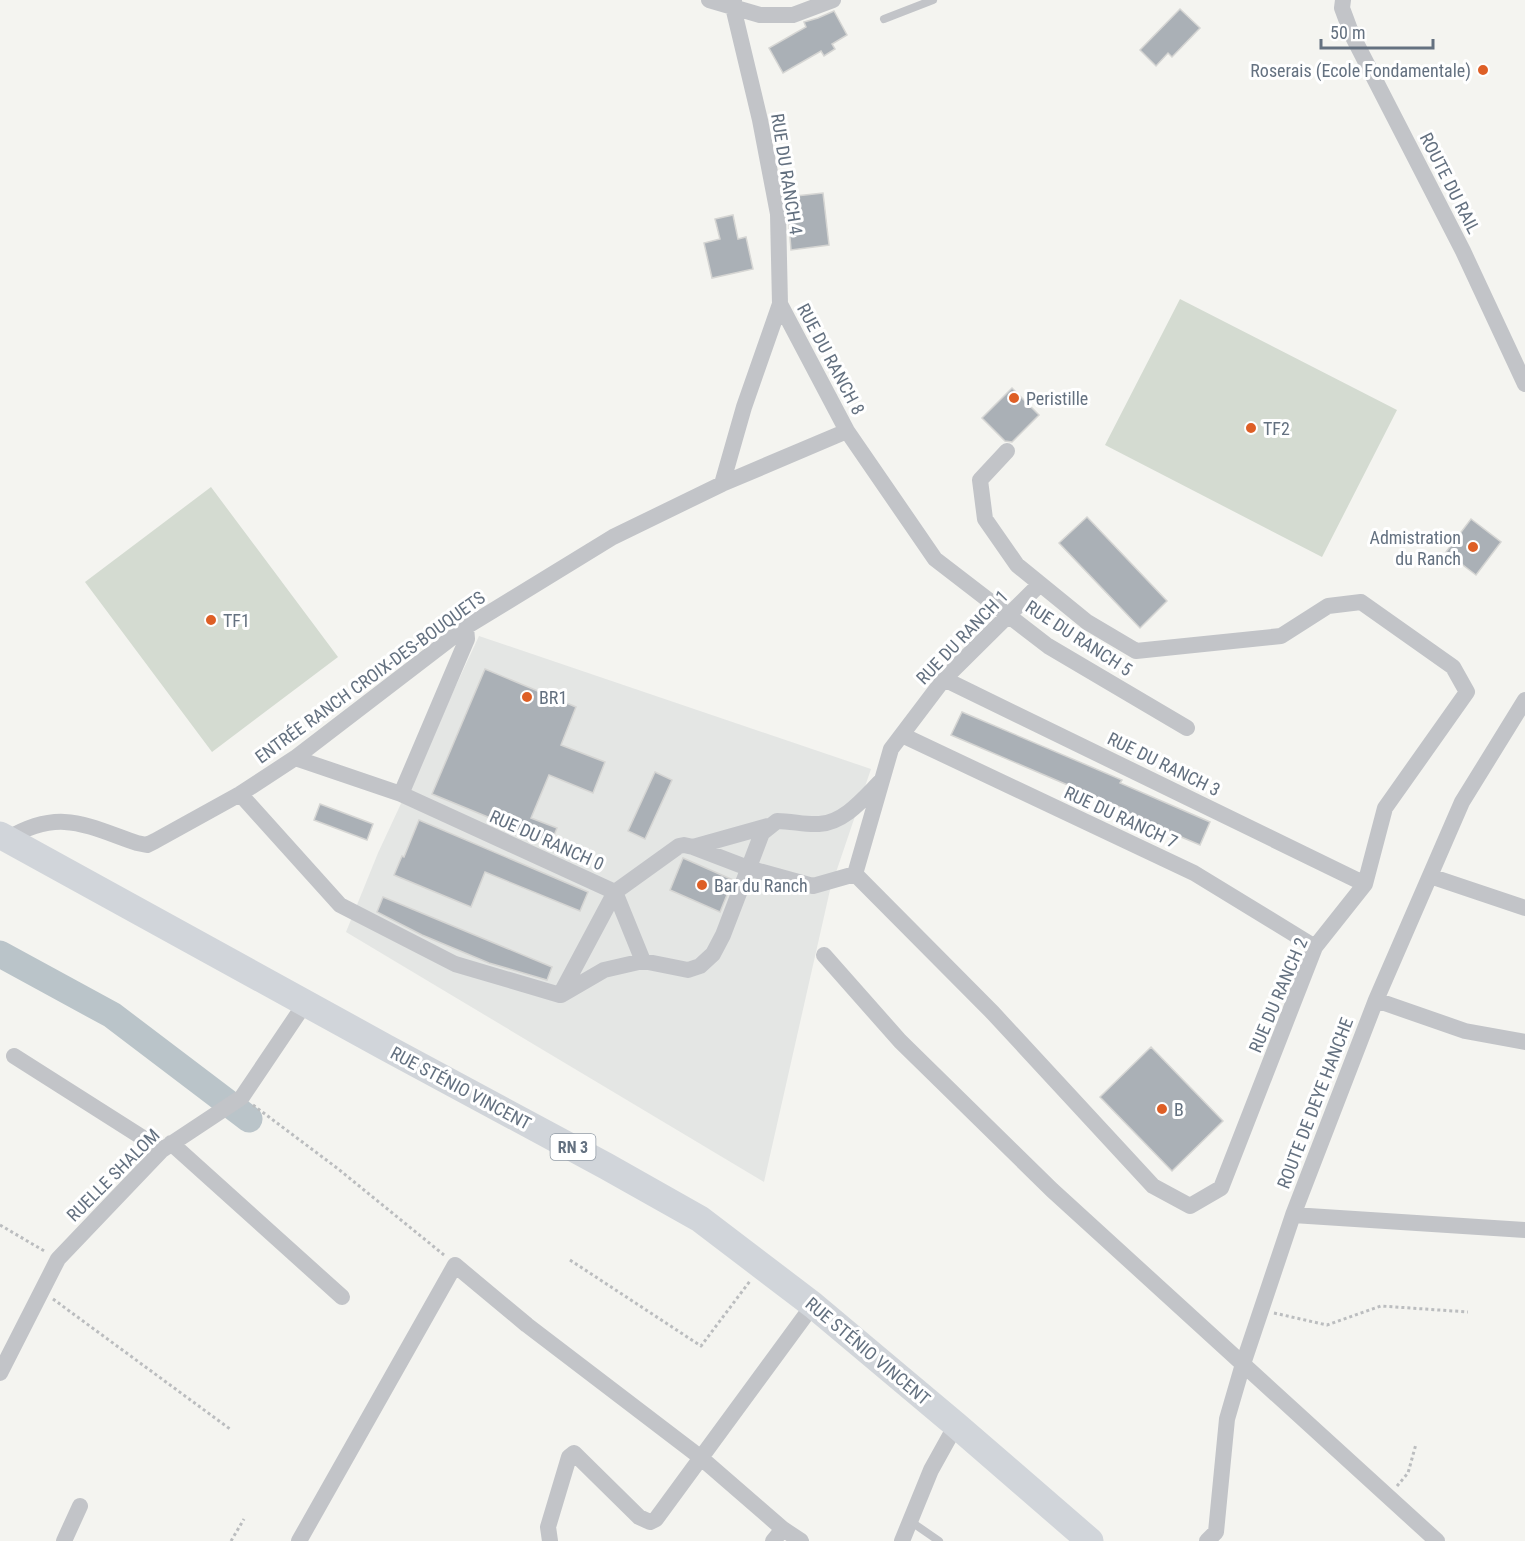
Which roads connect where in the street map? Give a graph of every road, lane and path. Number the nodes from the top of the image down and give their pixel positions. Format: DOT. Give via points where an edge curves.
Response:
graph roads {
  1 [pos="709,0"];
  2 [pos="833,0"];
  3 [pos="933,0"];
  4 [pos="1343,0"];
  5 [pos="734,4"];
  6 [pos="884,19"];
  7 [pos="780,304"];
  8 [pos="1525,384"];
  9 [pos="847,432"];
  10 [pos="1007,452"];
  11 [pos="722,484"];
  12 [pos="1040,584"];
  13 [pos="1009,616"];
  14 [pos="466,627"];
  15 [pos="944,680"];
  16 [pos="1524,703"];
  17 [pos="1187,728"];
  18 [pos="902,735"];
  19 [pos="295,758"];
  20 [pos="882,781"];
  21 [pos="240,794"];
  22 [pos="400,795"];
  23 [pos="768,826"];
  24 [pos="3,837"];
  25 [pos="693,847"];
  26 [pos="748,868"];
  27 [pos="855,874"];
  28 [pos="1430,876"];
  29 [pos="1365,884"];
  30 [pos="615,892"];
  31 [pos="1525,908"];
  32 [pos="1315,947"];
  33 [pos="824,955"];
  34 [pos="643,961"];
  35 [pos="560,995"];
  36 [pos="1376,1000"];
  37 [pos="306,1002"];
  38 [pos="1525,1042"];
  39 [pos="14,1056"];
  40 [pos="234,1102"];
  41 [pos="166,1147"];
  42 [pos="1293,1215"];
  43 [pos="0,1226"];
  44 [pos="1525,1230"];
  45 [pos="57,1259"];
  46 [pos="570,1260"];
  47 [pos="455,1264"];
  48 [pos="762,1265"];
  49 [pos="42,1290"];
  50 [pos="342,1297"];
  51 [pos="813,1305"];
  52 [pos="1261,1310"];
  53 [pos="1468,1312"];
  54 [pos="1243,1364"];
  55 [pos="0,1373"];
  56 [pos="956,1425"];
  57 [pos="230,1429"];
  58 [pos="1416,1444"];
  59 [pos="700,1457"];
  60 [pos="1388,1496"];
  61 [pos="80,1506"];
  62 [pos="244,1519"];
  63 [pos="910,1521"];
  64 [pos="778,1535"];
  65 [pos="64,1541"];
  66 [pos="231,1541"];
  67 [pos="299,1541"];
  68 [pos="550,1541"];
  69 [pos="801,1541"];
  70 [pos="902,1541"];
  71 [pos="939,1541"];
  72 [pos="1090,1541"];
  73 [pos="1207,1541"];
  74 [pos="1437,1541"];
  1 -- 5 [label="street"];
  2 -- 5 [label="street" via="793,15 760,15"];
  3 -- 6 [label="lane"];
  4 -- 8 [label="street, ROUTE DU RAIL" via="1352,35 1463,251"];
  5 -- 7 [label="street, RUE DU RANCH 4" via="778,214"];
  7 -- 9 [label="street, RUE DU RANCH 8"];
  7 -- 11 [label="street, RUE DU RANCH 4"];
  9 -- 11 [label="street, ENTRÉE RANCH CROIX-DES-BOUQUETS"];
  9 -- 13 [label="street, RUE DU RANCH 5" via="935,559"];
  10 -- 12 [label="street" via="980,480 985,519 1017,565"];
  11 -- 14 [label="street, ENTRÉE RANCH CROIX-DES-BOUQUETS" via="613,537"];
  12 -- 13 [label="street, RUE DU RANCH 1"];
  12 -- 29 [label="street, RUE DU RANCH 2" via="1087,622 1136,651 1281,636 1328,606 1361,602 1453,667 1467,692 1385,808"];
  13 -- 15 [label="street, RUE DU RANCH 1"];
  13 -- 17 [label="street, RUE DU RANCH 5" via="1048,646"];
  14 -- 19 [label="street, ENTRÉE RANCH CROIX-DES-BOUQUETS"];
  14 -- 22 [label="street" via="468,639"];
  15 -- 18 [label="street, RUE DU RANCH 1"];
  15 -- 29 [label="street, RUE DU RANCH 3"];
  16 -- 28 [label="street, ROUTE DE DEYE HANCHE" via="1462,802"];
  18 -- 20 [label="street, RUE DU RANCH 1" via="891,749"];
  18 -- 32 [label="street, RUE DU RANCH 7" via="1194,873"];
  19 -- 21 [label="street, ENTRÉE RANCH CROIX-DES-BOUQUETS"];
  19 -- 22 [label="street, RUE DU RANCH 0"];
  20 -- 23 [label="street" via="849,811 822,824 777,821"];
  20 -- 27 [label="street, RUE DU RANCH 1"];
  21 -- 24 [label="street, ENTRÉE RANCH CROIX-DES-BOUQUETS" via="147,845 82,824 58,821"];
  21 -- 35 [label="street" via="340,905 455,964"];
  22 -- 30 [label="street, RUE DU RANCH 0"];
  23 -- 25 [label="street"];
  23 -- 26 [label="street"];
  24 -- 37 [label="main road, RUE STÉNIO VINCENT / RN 3"];
  25 -- 26 [label="street"];
  25 -- 30 [label="street" via="679,846"];
  26 -- 27 [label="street" via="813,886"];
  26 -- 34 [label="street" via="723,935 700,966 688,970"];
  27 -- 32 [label="street, RUE DU RANCH 2" via="993,1013 1153,1186 1190,1206 1221,1188"];
  28 -- 31 [label="street"];
  28 -- 36 [label="street, ROUTE DE DEYE HANCHE"];
  29 -- 32 [label="street, RUE DU RANCH 2"];
  30 -- 34 [label="street"];
  30 -- 35 [label="street, RUE DU RANCH 0"];
  33 -- 54 [label="street" via="917,1058 1052,1190"];
  34 -- 35 [label="street" via="604,970"];
  36 -- 38 [label="street" via="1466,1031"];
  36 -- 42 [label="street, ROUTE DE DEYE HANCHE"];
  37 -- 40 [label="street, RUELLE SHALOM"];
  37 -- 48 [label="main road, RUE STÉNIO VINCENT / RN 3" via="700,1220"];
  39 -- 41 [label="street"];
  40 -- 41 [label="street, RUELLE SHALOM"];
  40 -- 47 [label="path" via="337,1168"];
  41 -- 45 [label="street, RUELLE SHALOM"];
  41 -- 50 [label="street"];
  42 -- 44 [label="street"];
  42 -- 52 [label="street, ROUTE DE DEYE HANCHE"];
  43 -- 45 [label="path"];
  45 -- 49 [label="street, RUELLE SHALOM"];
  46 -- 48 [label="path" via="702,1346"];
  47 -- 59 [label="street" via="527,1325"];
  47 -- 67 [label="street"];
  48 -- 51 [label="main road, RUE STÉNIO VINCENT / RN 3"];
  49 -- 55 [label="street, RUELLE SHALOM"];
  49 -- 57 [label="path"];
  51 -- 56 [label="main road, RUE STÉNIO VINCENT / RN 3"];
  51 -- 59 [label="street"];
  52 -- 53 [label="path" via="1327,1325 1381,1306"];
  52 -- 54 [label="street, ROUTE DE DEYE HANCHE"];
  54 -- 60 [label="street"];
  54 -- 73 [label="street, ROUTE DE DEYE HANCHE" via="1227,1419 1216,1532"];
  56 -- 63 [label="street" via="931,1470"];
  56 -- 72 [label="main road, RUE STÉNIO VINCENT / RN 3"];
  58 -- 60 [label="path" via="1408,1473"];
  59 -- 64 [label="street"];
  59 -- 68 [label="street" via="650,1522 639,1517 579,1456 571,1454 548,1527"];
  60 -- 74 [label="street"];
  61 -- 65 [label="street"];
  62 -- 66 [label="path"];
  63 -- 70 [label="street"];
  63 -- 71 [label="lane"];
  64 -- 69 [label="street"];
}
